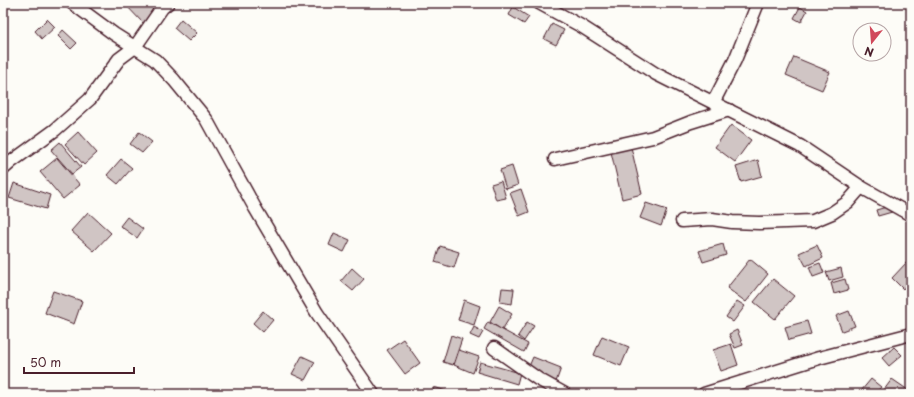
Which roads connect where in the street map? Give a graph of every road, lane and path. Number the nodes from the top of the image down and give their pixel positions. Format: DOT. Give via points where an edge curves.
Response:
graph roads {
  1 [pos="72,3"];
  2 [pos="539,3"];
  3 [pos="758,3"];
  4 [pos="164,5"];
  5 [pos="135,48"];
  6 [pos="714,101"];
  7 [pos="729,110"];
  8 [pos="555,159"];
  9 [pos="3,169"];
  10 [pos="861,187"];
  11 [pos="911,215"];
  12 [pos="682,221"];
  13 [pos="911,334"];
  14 [pos="494,348"];
  15 [pos="373,394"];
  16 [pos="565,394"];
  17 [pos="704,394"];
  1 -- 5 [label="street"];
  2 -- 6 [label="street" via="581,26 656,74"];
  3 -- 6 [label="street"];
  4 -- 5 [label="street"];
  5 -- 9 [label="street" via="119,59 90,99 55,130"];
  5 -- 15 [label="street" via="155,60 206,119 317,313"];
  6 -- 7 [label="street"];
  7 -- 8 [label="street" via="653,137"];
  7 -- 10 [label="street" via="800,146"];
  10 -- 11 [label="street"];
  10 -- 12 [label="street" via="848,202 832,213 813,221"];
  13 -- 17 [label="street" via="819,358"];
  14 -- 16 [label="street" via="538,379"];
}
